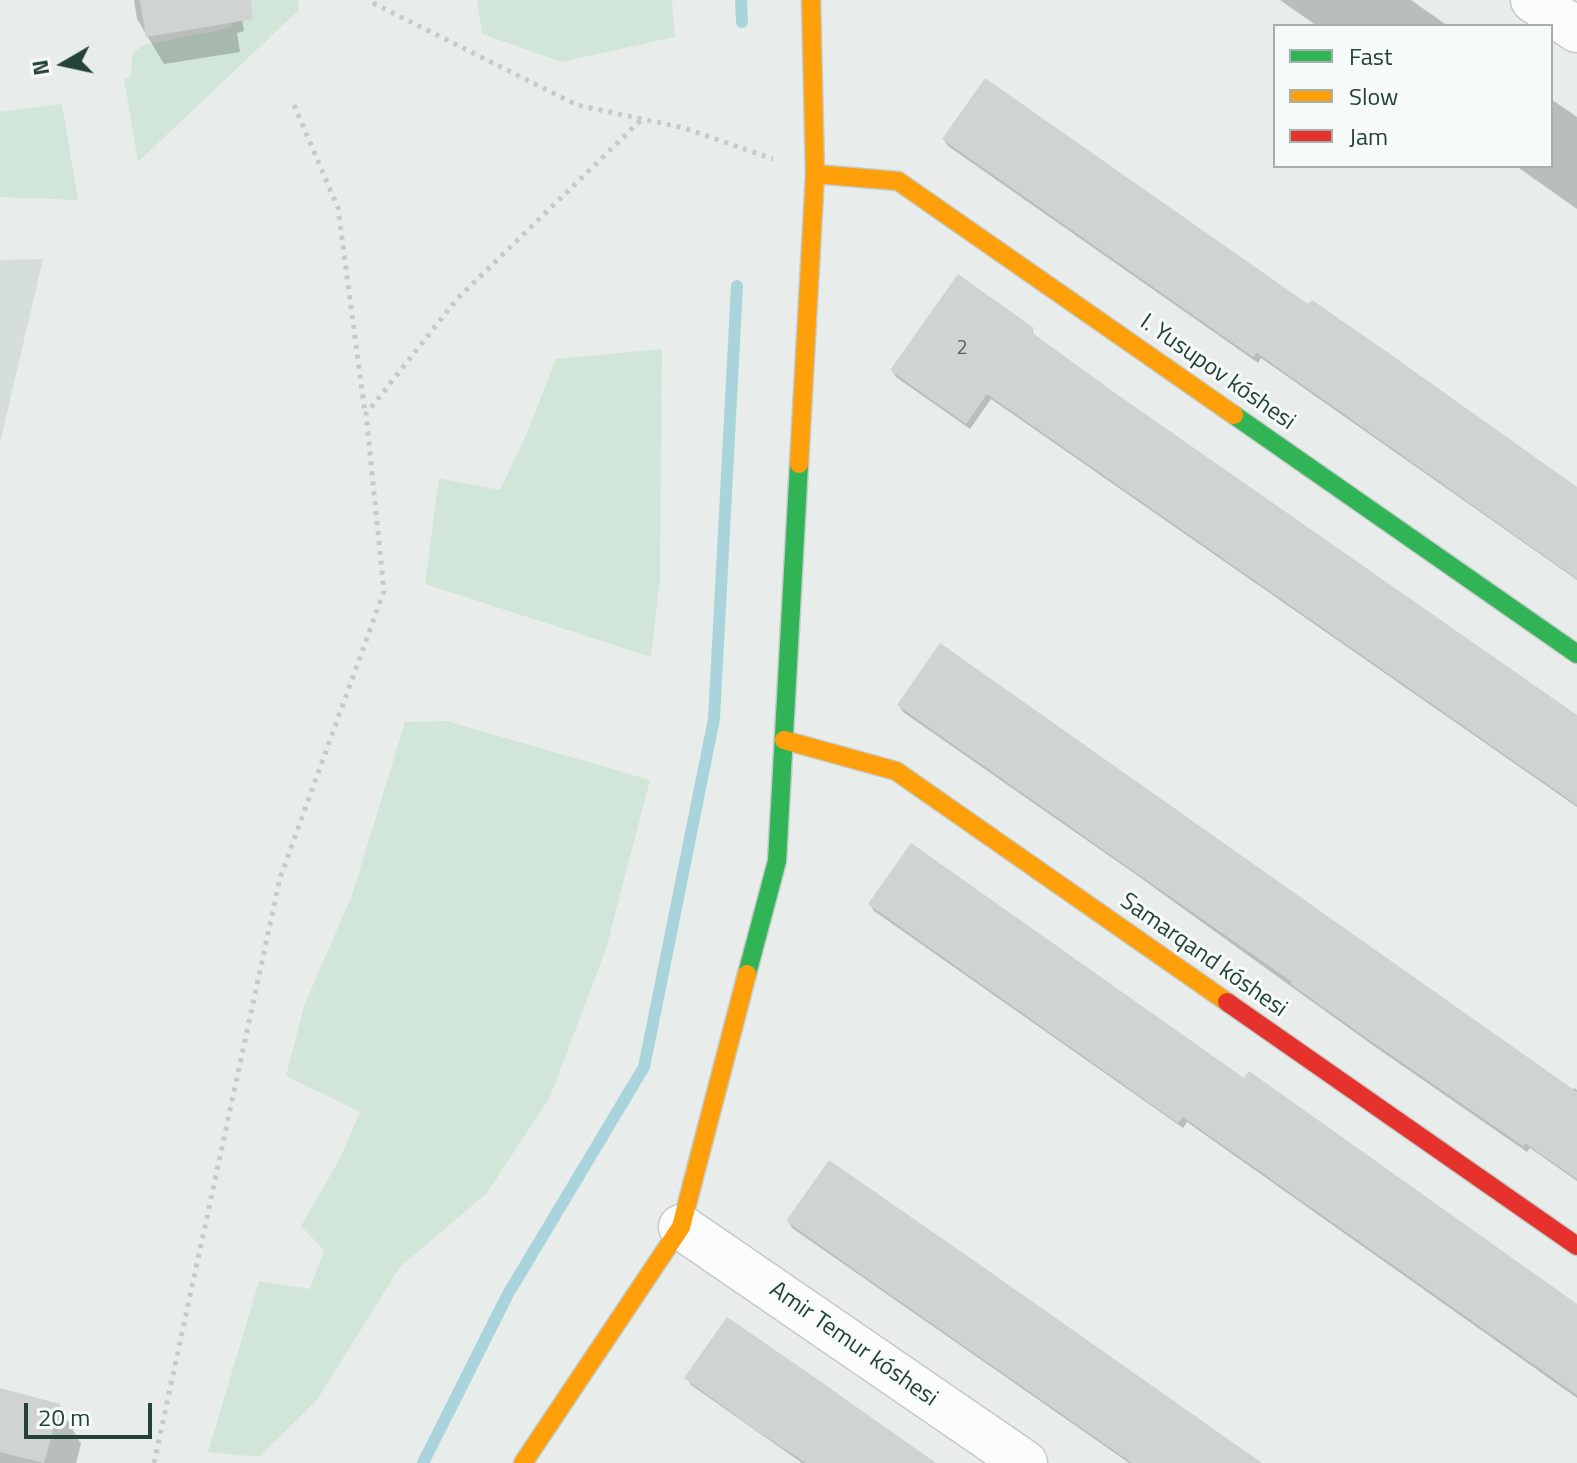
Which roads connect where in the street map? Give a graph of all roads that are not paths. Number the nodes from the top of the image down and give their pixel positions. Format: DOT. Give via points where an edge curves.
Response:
graph roads {
  1 [pos="811,0"];
  2 [pos="1533,0"];
  3 [pos="1577,30"];
  4 [pos="815,174"];
  5 [pos="1577,654"];
  6 [pos="784,740"];
  7 [pos="681,1227"];
  8 [pos="1577,1246"];
  9 [pos="523,1463"];
  10 [pos="1025,1463"];
  1 -- 4 [label="street"];
  2 -- 3 [label="street"];
  4 -- 5 [label="street, I. Yusupov kóshesi" via="898,181"];
  4 -- 6 [label="street"];
  6 -- 7 [label="street" via="777,861"];
  6 -- 8 [label="street, Samarqand kóshesi" via="896,771"];
  7 -- 9 [label="street"];
  7 -- 10 [label="street, Amir Temur kóshesi"];
}
